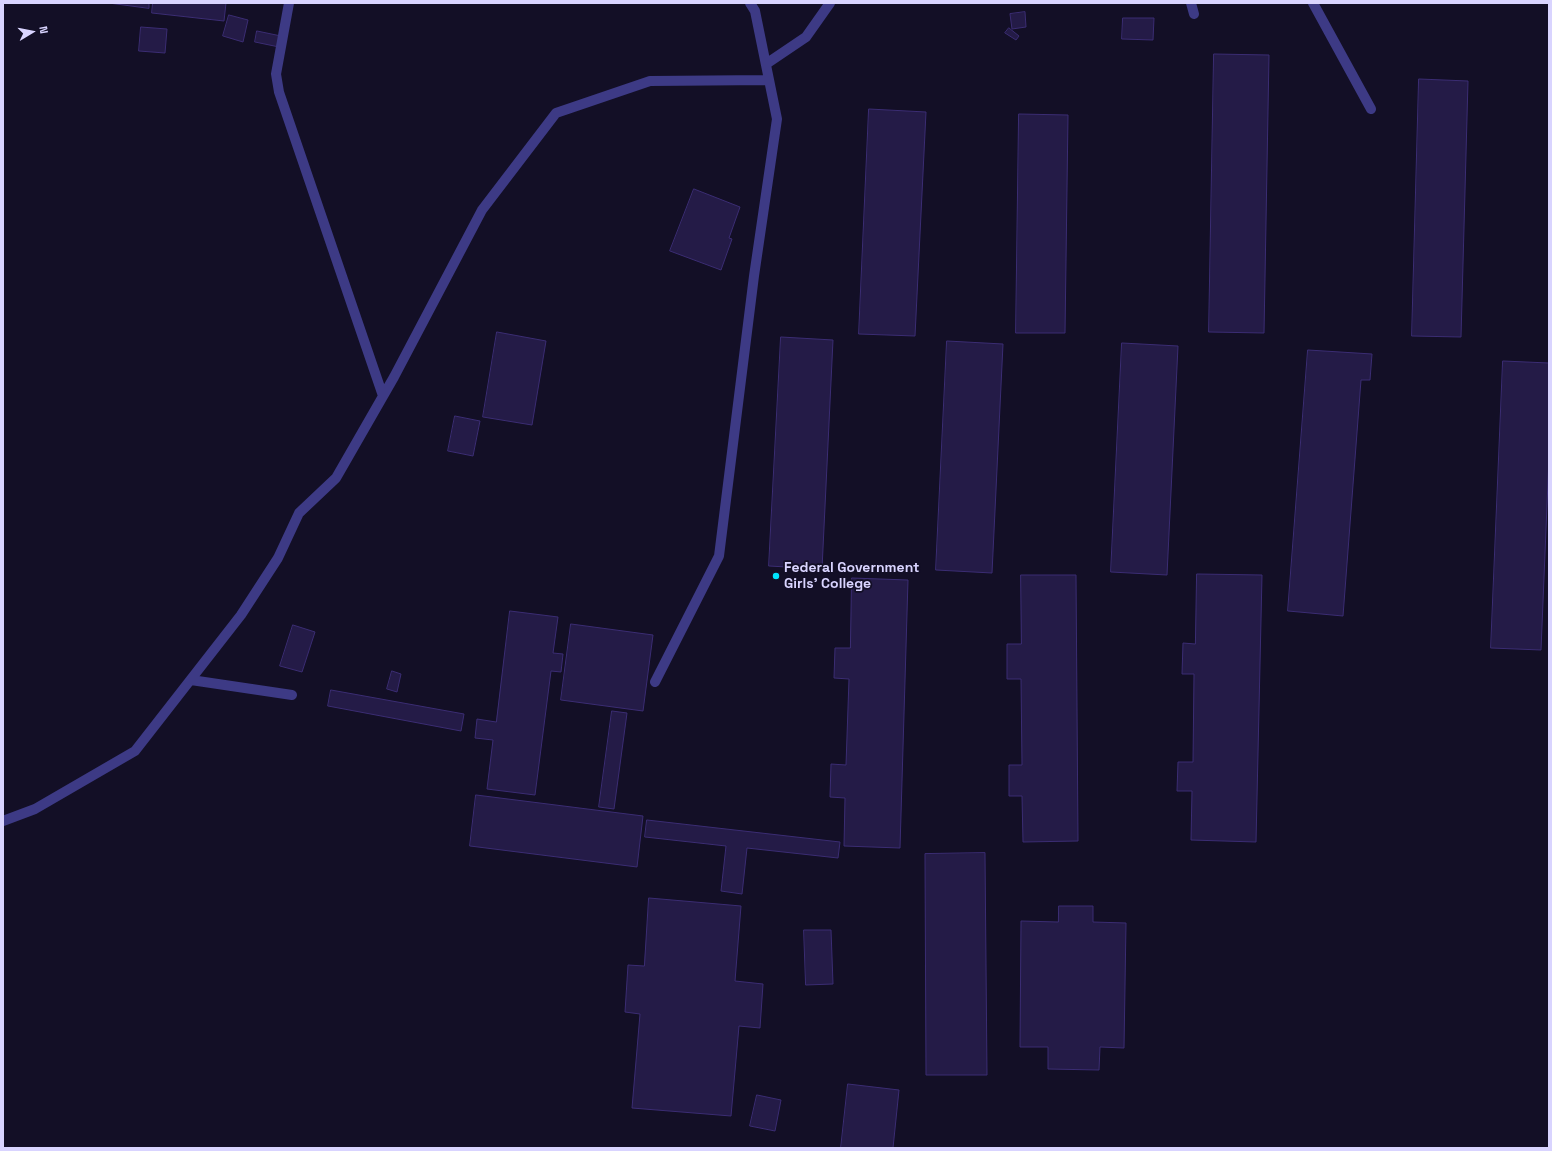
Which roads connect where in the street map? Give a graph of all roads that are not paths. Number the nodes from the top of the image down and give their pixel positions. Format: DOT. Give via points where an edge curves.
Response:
graph roads {
  1 [pos="289,3"];
  2 [pos="750,3"];
  3 [pos="830,3"];
  4 [pos="1191,3"];
  5 [pos="1313,3"];
  6 [pos="1194,14"];
  7 [pos="766,64"];
  8 [pos="769,80"];
  9 [pos="1371,109"];
  10 [pos="383,396"];
  11 [pos="191,680"];
  12 [pos="655,682"];
  13 [pos="292,694"];
  14 [pos="3,821"];
  1 -- 10 [label="lane" via="276,74 279,92"];
  2 -- 7 [label="lane" via="755,11"];
  3 -- 7 [label="lane" via="806,37"];
  4 -- 6 [label="lane"];
  5 -- 9 [label="lane"];
  7 -- 8 [label="lane"];
  8 -- 10 [label="lane" via="650,82 556,112 482,210"];
  8 -- 12 [label="lane" via="777,120 754,276 719,556"];
  10 -- 11 [label="lane" via="336,478 299,513 270,571 241,615"];
  11 -- 13 [label="lane"];
  11 -- 14 [label="lane" via="135,751 35,808"];
}
